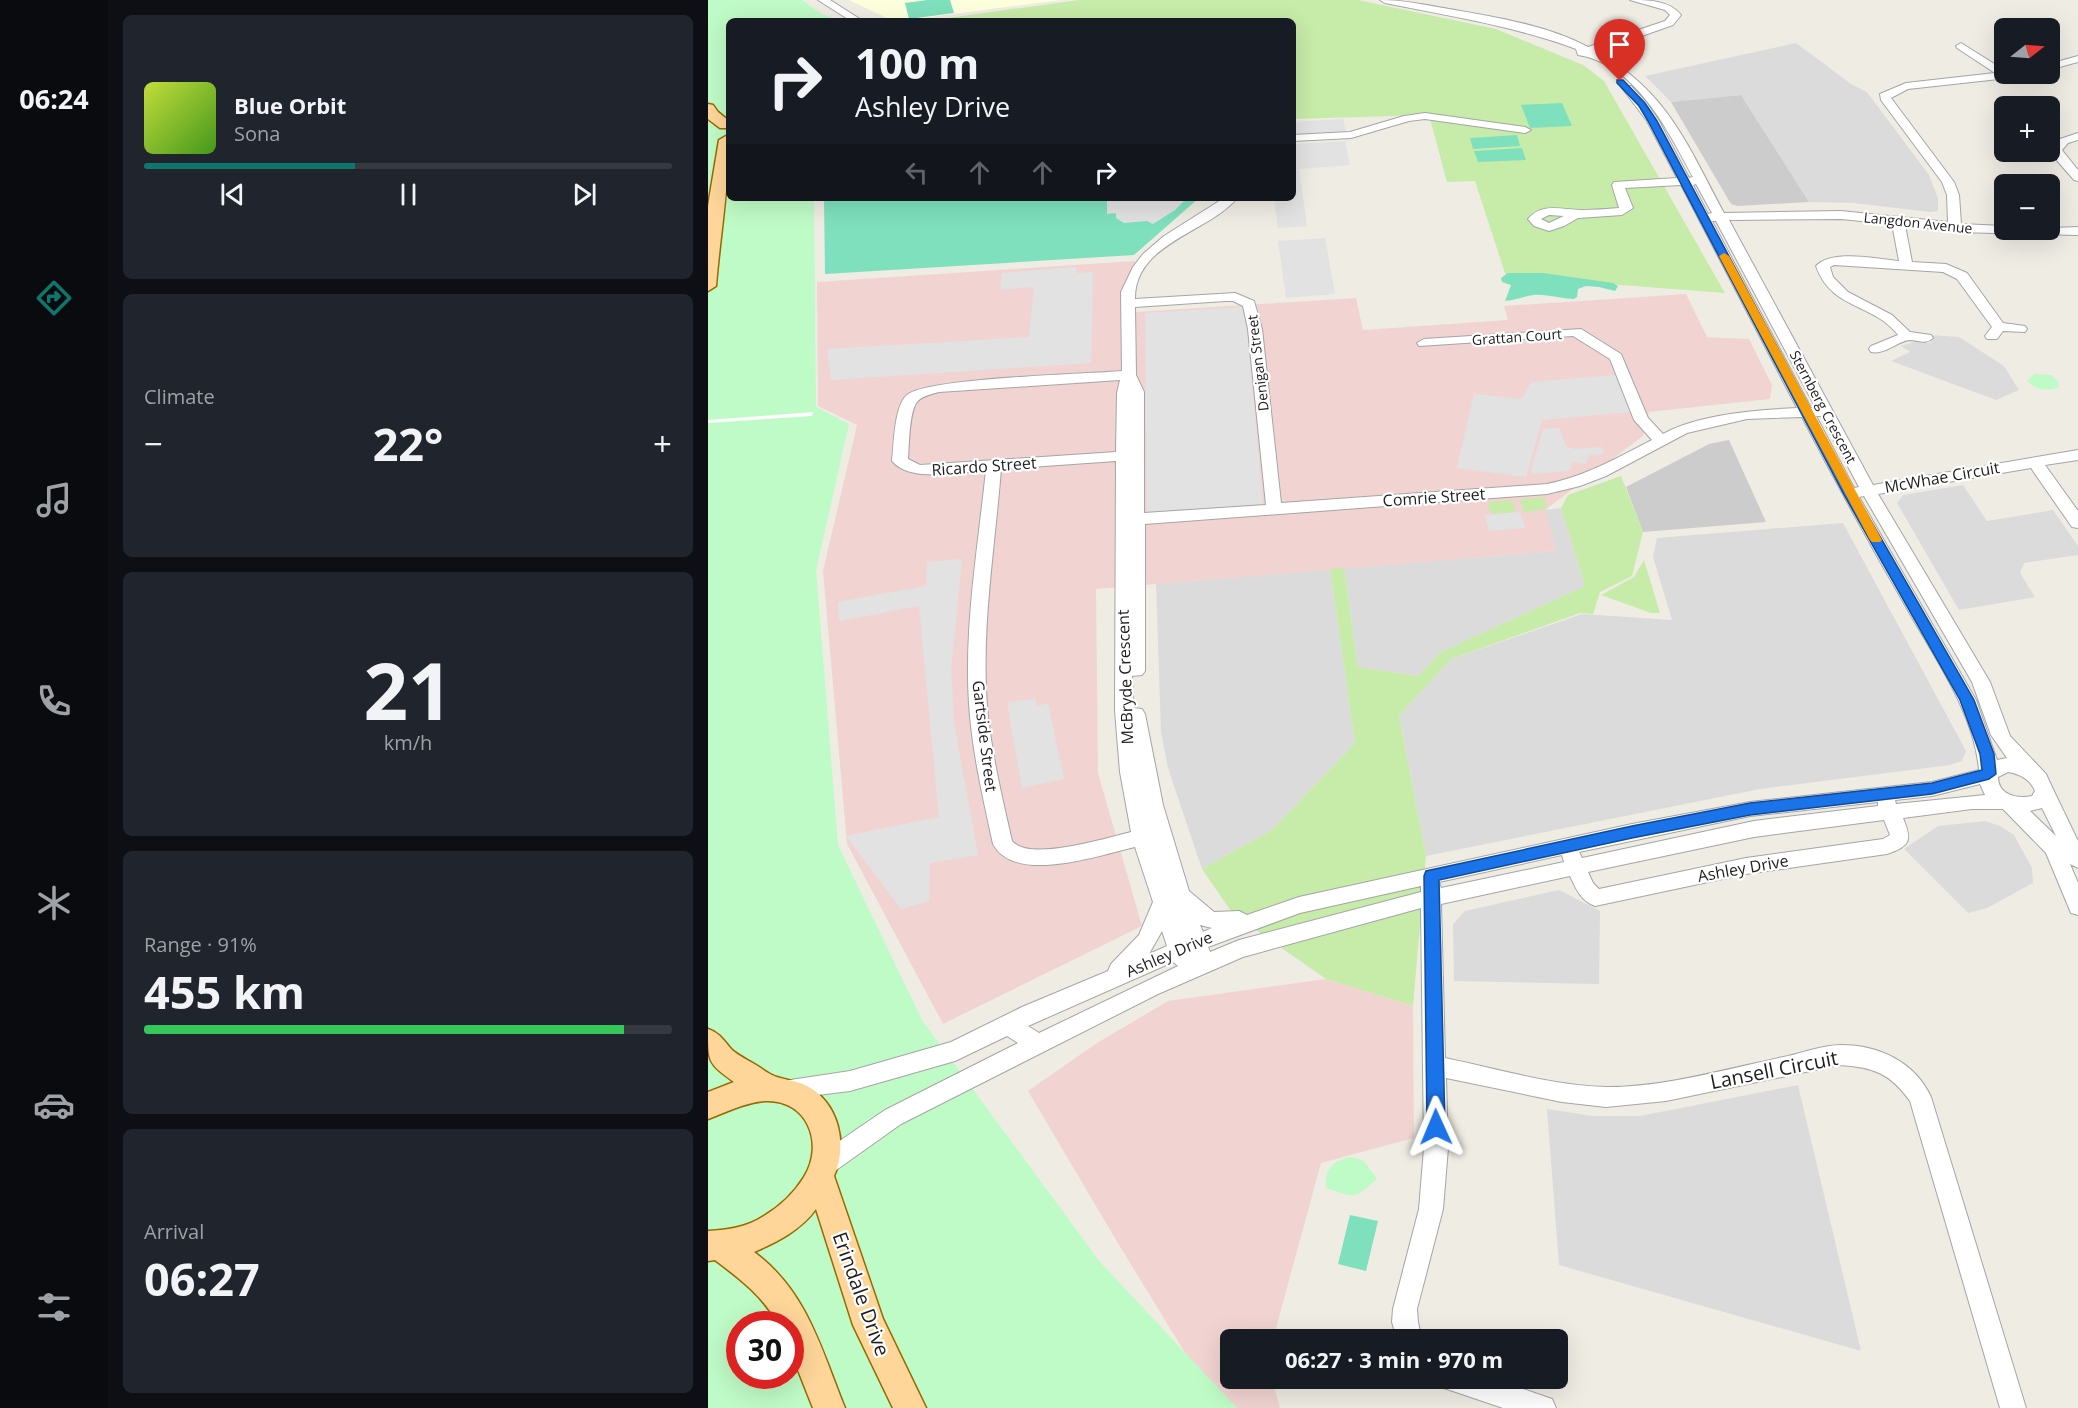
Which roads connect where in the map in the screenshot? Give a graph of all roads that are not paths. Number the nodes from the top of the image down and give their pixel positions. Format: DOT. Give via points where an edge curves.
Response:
graph roads {
  1 [pos="823,0"];
  2 [pos="1385,0"];
  3 [pos="1635,0"];
  4 [pos="1401,1"];
  5 [pos="853,18"];
  6 [pos="1961,46"];
  7 [pos="1583,53"];
  8 [pos="2078,58"];
  9 [pos="1994,64"];
  10 [pos="2060,64"];
  11 [pos="1609,68"];
  12 [pos="1994,76"];
  13 [pos="708,108"];
  14 [pos="708,125"];
  15 [pos="1525,130"];
  16 [pos="726,131"];
  17 [pos="726,132"];
  18 [pos="726,133"];
  19 [pos="2078,136"];
  20 [pos="1296,138"];
  21 [pos="726,139"];
  22 [pos="708,145"];
  23 [pos="708,162"];
  24 [pos="2078,177"];
  25 [pos="1701,180"];
  26 [pos="1684,181"];
  27 [pos="1219,203"];
  28 [pos="1575,214"];
  29 [pos="1722,220"];
  30 [pos="1898,221"];
  31 [pos="1706,222"];
  32 [pos="713,224"];
  33 [pos="1955,228"];
  34 [pos="2078,231"];
  35 [pos="1906,265"];
  36 [pos="708,286"];
  37 [pos="1129,303"];
  38 [pos="2020,328"];
  39 [pos="1906,336"];
  40 [pos="1926,338"];
  41 [pos="1424,343"];
  42 [pos="1876,349"];
  43 [pos="1129,375"];
  44 [pos="1795,389"];
  45 [pos="1763,414"];
  46 [pos="1828,416"];
  47 [pos="1809,417"];
  48 [pos="1731,420"];
  49 [pos="1660,439"];
  50 [pos="1130,455"];
  51 [pos="2078,455"];
  52 [pos="2035,462"];
  53 [pos="994,465"];
  54 [pos="1868,490"];
  55 [pos="1849,493"];
  56 [pos="1274,509"];
  57 [pos="1130,519"];
  58 [pos="2078,523"];
  59 [pos="2033,773"];
  60 [pos="1989,774"];
  61 [pos="2044,790"];
  62 [pos="2007,802"];
  63 [pos="1887,803"];
  64 [pos="1150,836"];
  65 [pos="1566,846"];
  66 [pos="2078,860"];
  67 [pos="1575,866"];
  68 [pos="1431,876"];
  69 [pos="1170,896"];
  70 [pos="1432,898"];
  71 [pos="2078,907"];
  72 [pos="1276,914"];
  73 [pos="1187,946"];
  74 [pos="1195,968"];
  75 [pos="1100,984"];
  76 [pos="1009,1025"];
  77 [pos="708,1041"];
  78 [pos="1038,1045"];
  79 [pos="1435,1066"];
  80 [pos="775,1089"];
  81 [pos="708,1106"];
  82 [pos="822,1171"];
  83 [pos="714,1246"];
  84 [pos="1407,1329"];
  85 [pos="1484,1389"];
  86 [pos="829,1408"];
  87 [pos="910,1408"];
  88 [pos="1543,1408"];
  89 [pos="2013,1408"];
  1 -- 5 [label="street"];
  2 -- 4 [label="street, Sternberg Crescent"];
  3 -- 7 [label="street" via="1669,8 1675,19"];
  4 -- 7 [label="street, Sternberg Crescent" via="1544,34"];
  6 -- 9 [label="street"];
  7 -- 11 [label="street, Sternberg Crescent"];
  8 -- 10 [label="street"];
  11 -- 25 [label="street, Sternberg Crescent" via="1638,84 1660,106"];
  11 -- 26 [label="street, Sternberg Crescent" via="1642,104"];
  12 -- 33 [label="street" via="1906,86 1886,94 1885,98 1948,182"];
  13 -- 16 [label="main road"];
  14 -- 17 [label="main road"];
  15 -- 20 [label="street" via="1425,116 1351,135"];
  18 -- 22 [label="main road"];
  19 -- 24 [label="street" via="2056,149"];
  21 -- 32 [label="main road"];
  23 -- 32 [label="main road"];
  25 -- 26 [label="street"];
  25 -- 29 [label="street, Sternberg Crescent"];
  26 -- 28 [label="street" via="1618,185 1626,209"];
  26 -- 31 [label="street, Sternberg Crescent"];
  27 -- 37 [label="street, McBryde Crescent" via="1158,246 1139,265 1131,278"];
  29 -- 30 [label="street, Langdon Avenue" via="1794,214"];
  29 -- 31 [label="street, Langdon Avenue"];
  29 -- 46 [label="street, Sternberg Crescent"];
  30 -- 33 [label="street, Langdon Avenue"];
  30 -- 35 [label="street"];
  31 -- 44 [label="street, Sternberg Crescent"];
  32 -- 36 [label="main road"];
  33 -- 34 [label="street, Langdon Avenue"];
  35 -- 38 [label="street" via="1956,271 1996,331"];
  35 -- 39 [label="street" via="1840,261 1823,266 1835,288 1896,324"];
  37 -- 43 [label="street, McBryde Crescent"];
  37 -- 56 [label="street, Denigan Street" via="1235,297 1249,304"];
  39 -- 40 [label="street"];
  39 -- 42 [label="street"];
  41 -- 49 [label="street, Grattan Court" via="1576,332 1616,357 1641,420"];
  43 -- 50 [label="street, McBryde Crescent" via="1124,393"];
  43 -- 53 [label="street, Ricardo Street" via="938,388 912,399 901,448 900,461 904,465 920,470"];
  44 -- 45 [label="street" via="1789,404"];
  44 -- 47 [label="street, Sternberg Crescent"];
  45 -- 47 [label="street, Comrie Street"];
  45 -- 48 [label="street, Comrie Street"];
  46 -- 47 [label="street, Comrie Street"];
  46 -- 54 [label="street, Sternberg Crescent"];
  47 -- 48 [label="street, Comrie Street" via="1749,425"];
  47 -- 55 [label="street, Sternberg Crescent"];
  48 -- 49 [label="street, Comrie Street" via="1683,429"];
  49 -- 56 [label="street, Comrie Street" via="1601,473 1561,487"];
  50 -- 53 [label="street, Ricardo Street"];
  50 -- 57 [label="street, McBryde Crescent"];
  51 -- 52 [label="street, McWhae Circuit"];
  52 -- 54 [label="street, McWhae Circuit"];
  52 -- 58 [label="street"];
  53 -- 64 [label="street, Gartside Street" via="977,645 977,688 987,775 1003,844 1018,856 1044,858"];
  54 -- 55 [label="street, McWhae Circuit"];
  54 -- 59 [label="street, Sternberg Crescent" via="1982,682 2008,747"];
  55 -- 60 [label="street, Sternberg Crescent" via="1967,700 1984,745"];
  56 -- 57 [label="street, Comrie Street"];
  57 -- 64 [label="street, McBryde Crescent" via="1131,721 1148,789"];
  59 -- 60 [label="street" via="2007,765"];
  59 -- 61 [label="street"];
  60 -- 62 [label="street" via="1994,792"];
  60 -- 63 [label="street, Ashley Drive"];
  61 -- 62 [label="street" via="2033,804"];
  61 -- 66 [label="street"];
  62 -- 63 [label="street, Ashley Drive"];
  62 -- 71 [label="street" via="2054,849"];
  63 -- 65 [label="street, Ashley Drive" via="1750,809"];
  63 -- 67 [label="street, Ashley Drive"];
  63 -- 67 [label="street, Ashley Drive" via="1900,835 1887,846 1746,866 1595,898"];
  64 -- 69 [label="street, McBryde Crescent"];
  65 -- 67 [label="street, Ashley Drive"];
  65 -- 68 [label="street, Ashley Drive"];
  67 -- 70 [label="street, Ashley Drive"];
  68 -- 70 [label="street"];
  68 -- 72 [label="street, Ashley Drive" via="1299,905"];
  69 -- 72 [label="street" via="1207,920 1232,921 1255,914"];
  69 -- 73 [label="street, McBryde Crescent"];
  69 -- 75 [label="street" via="1146,945"];
  70 -- 74 [label="street, Ashley Drive" via="1239,949"];
  70 -- 79 [label="street"];
  72 -- 73 [label="street, Ashley Drive"];
  73 -- 74 [label="street, McBryde Crescent"];
  73 -- 75 [label="street, Ashley Drive"];
  74 -- 78 [label="street, Ashley Drive"];
  75 -- 76 [label="street, Ashley Drive"];
  76 -- 78 [label="street"];
  76 -- 80 [label="street, Ashley Drive" via="955,1051 850,1081"];
  77 -- 80 [label="main road" via="724,1060"];
  78 -- 82 [label="street, Ashley Drive" via="893,1117"];
  79 -- 84 [label="street" via="1437,1148 1431,1209 1405,1309"];
  79 -- 89 [label="street, Lansell Circuit" via="1562,1092 1617,1096 1665,1092 1839,1055 1883,1062 1910,1080 1920,1097"];
  80 -- 81 [label="main road" via="745,1090"];
  80 -- 82 [label="main road" via="800,1096 815,1108 824,1125 827,1144"];
  82 -- 83 [label="main road" via="798,1208 777,1225 754,1238"];
  82 -- 87 [label="main road, Erindale Drive" via="869,1325"];
  83 -- 86 [label="main road" via="753,1270 780,1296"];
  85 -- 88 [label="street"];
}
